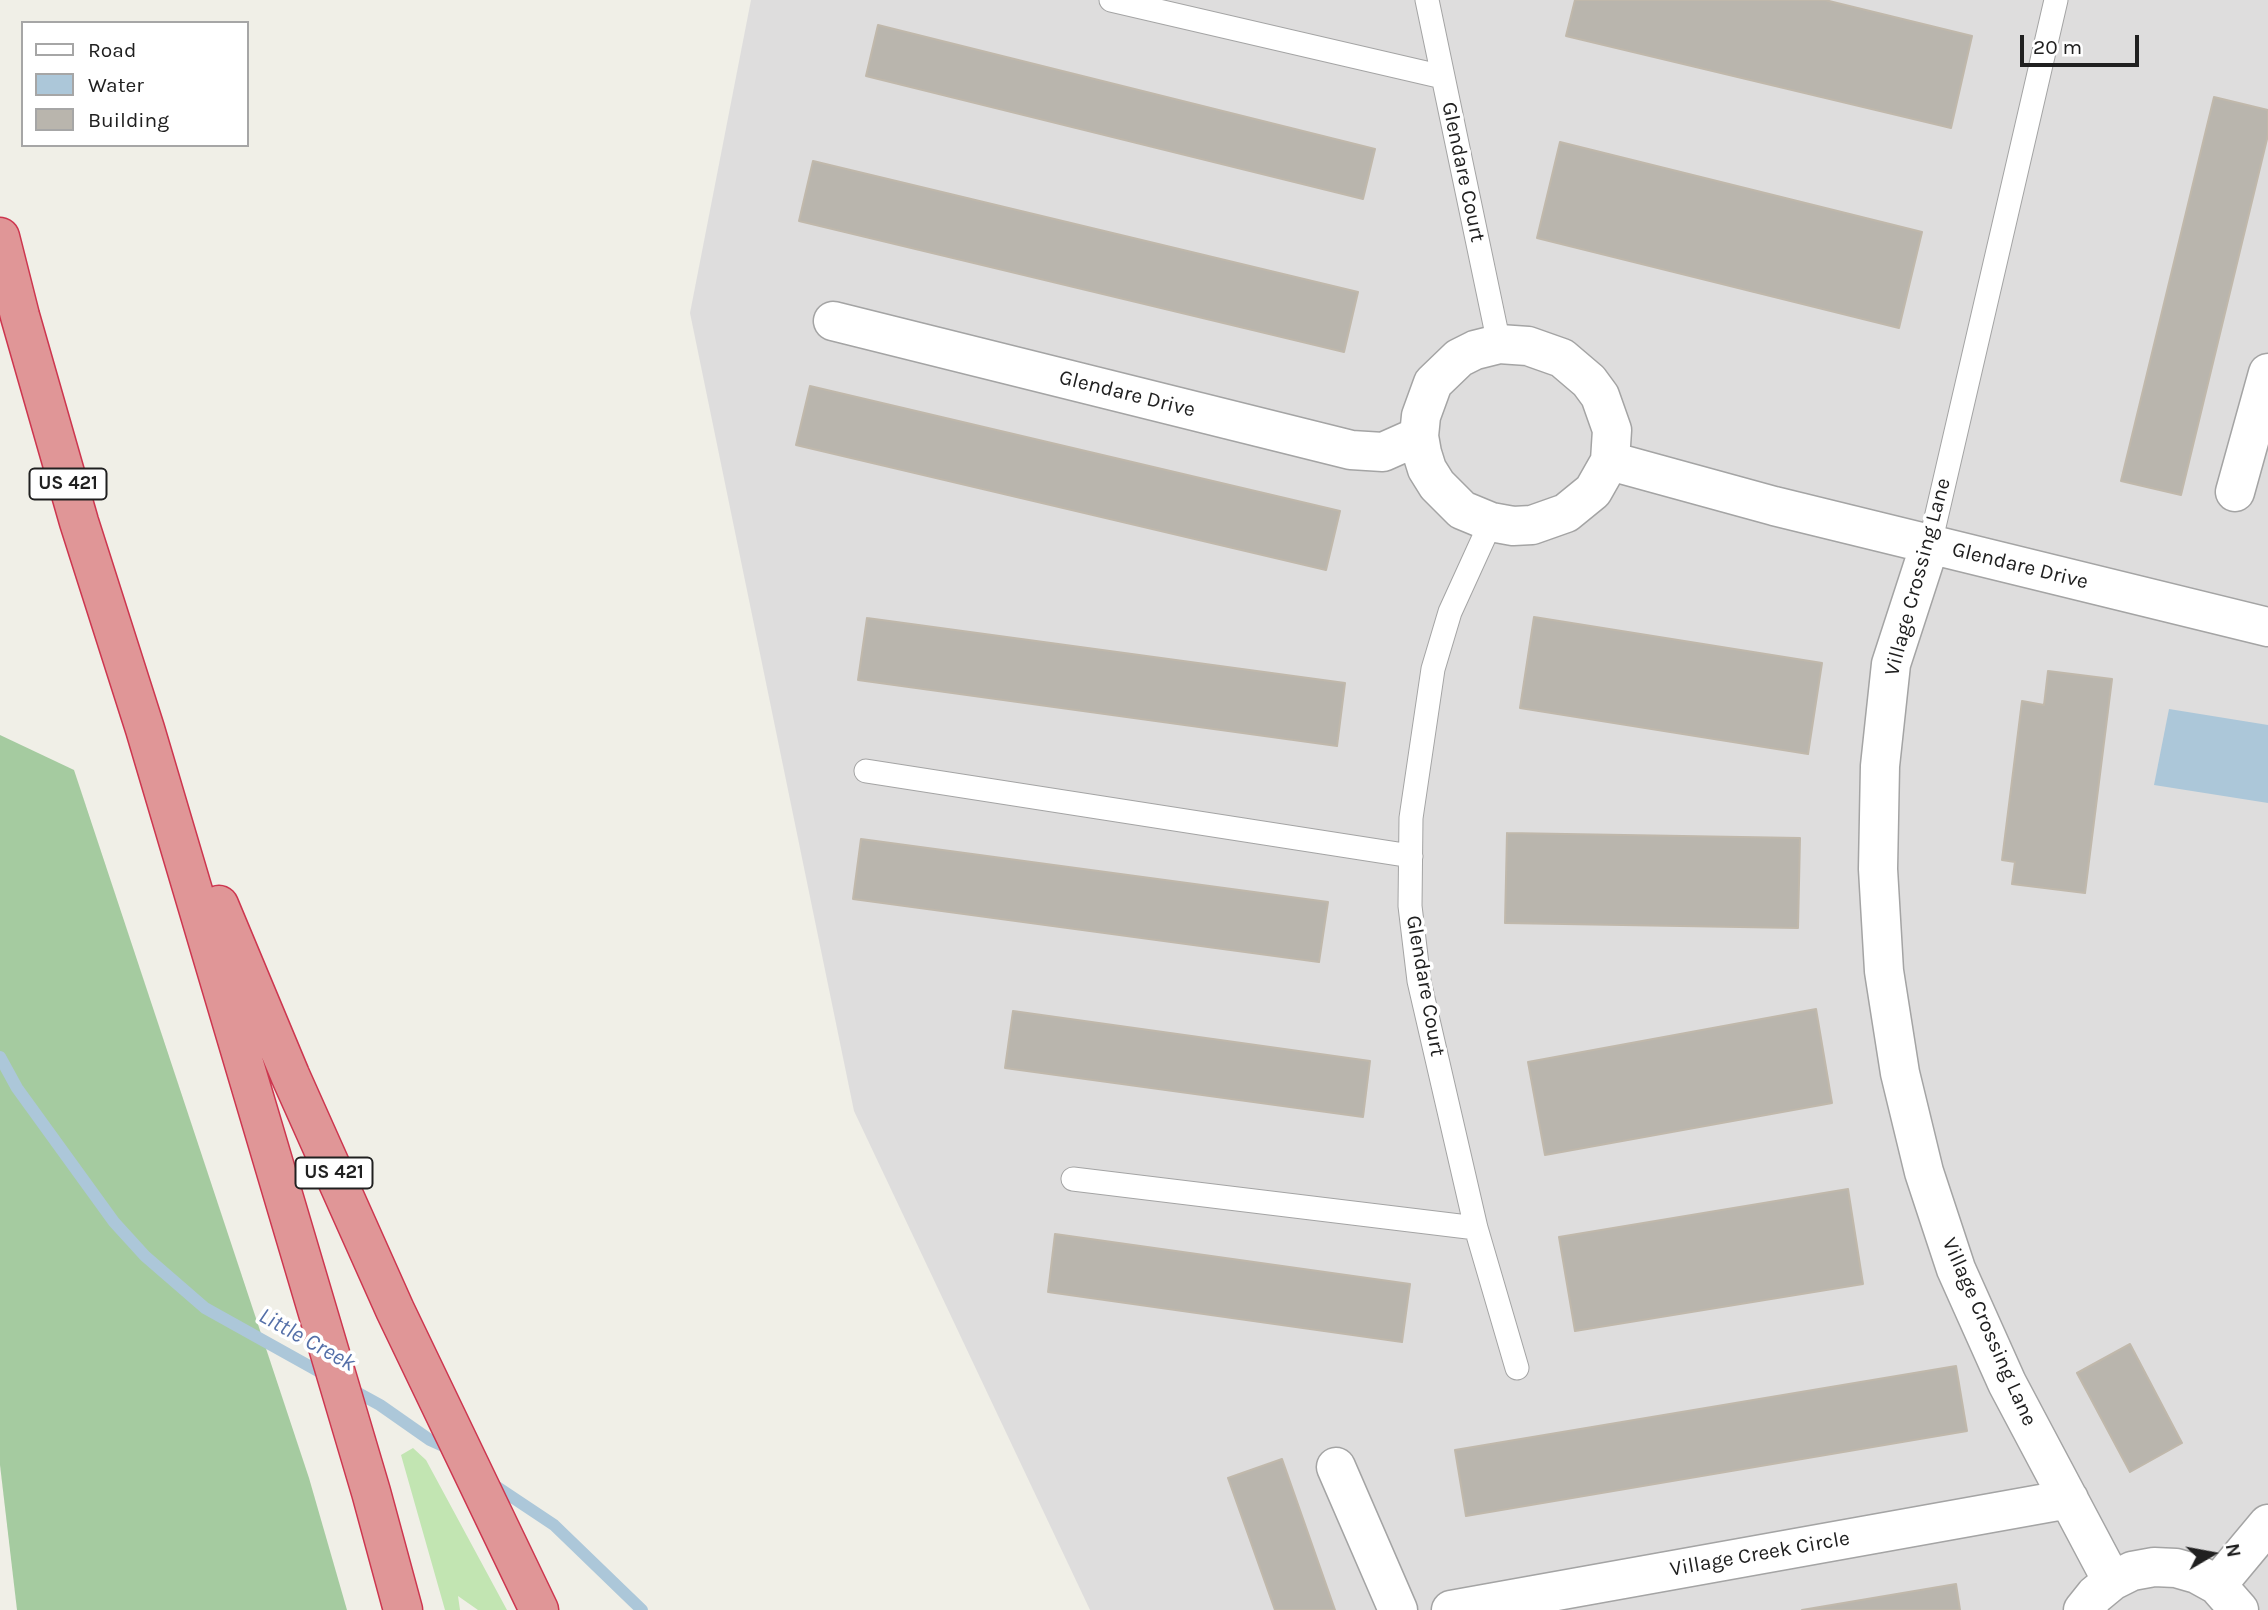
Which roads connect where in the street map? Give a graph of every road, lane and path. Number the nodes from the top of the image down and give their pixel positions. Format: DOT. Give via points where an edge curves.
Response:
graph roads {
  1 [pos="1111,0"];
  2 [pos="1427,0"];
  3 [pos="2056,0"];
  4 [pos="1443,77"];
  5 [pos="0,237"];
  6 [pos="833,321"];
  7 [pos="1499,344"];
  8 [pos="2268,373"];
  9 [pos="1419,436"];
  10 [pos="1610,461"];
  11 [pos="2235,492"];
  12 [pos="1491,522"];
  13 [pos="1930,544"];
  14 [pos="2268,627"];
  15 [pos="145,729"];
  16 [pos="866,771"];
  17 [pos="1411,856"];
  18 [pos="1073,1179"];
  19 [pos="1476,1228"];
  20 [pos="1517,1368"];
  21 [pos="1336,1467"];
  22 [pos="2069,1499"];
  23 [pos="2268,1524"];
  24 [pos="2112,1581"];
  25 [pos="2228,1597"];
  26 [pos="403,1610"];
  27 [pos="539,1610"];
  28 [pos="1398,1610"];
  29 [pos="1451,1610"];
  30 [pos="2083,1610"];
  1 -- 4 [label="lane"];
  2 -- 4 [label="lane, Glendare Court"];
  3 -- 13 [label="lane, Village Crossing Lane"];
  4 -- 7 [label="lane, Glendare Court"];
  5 -- 15 [label="highway, US 421" via="79,522"];
  6 -- 9 [label="street, Glendare Drive" via="1351,450 1384,452"];
  7 -- 9 [label="street" via="1475,349 1445,369 1426,399"];
  7 -- 10 [label="street" via="1528,345 1562,358 1589,381 1600,396 1612,430"];
  8 -- 11 [label="street"];
  9 -- 12 [label="street" via="1427,469 1437,485 1462,510"];
  10 -- 12 [label="street" via="1593,491 1566,513 1532,525"];
  10 -- 13 [label="street, Glendare Drive"];
  12 -- 17 [label="lane, Glendare Court" via="1450,611 1433,669 1411,818"];
  13 -- 14 [label="street, Glendare Drive"];
  13 -- 22 [label="street, Village Crossing Lane" via="1891,664 1880,766 1878,869 1884,971 1900,1073 1924,1172 1956,1269 2007,1383"];
  15 -- 26 [label="highway"];
  15 -- 27 [label="highway, US 421" via="389,1298"];
  16 -- 17 [label="lane"];
  17 -- 19 [label="lane, Glendare Court" via="1410,905 1419,981"];
  18 -- 19 [label="lane"];
  19 -- 20 [label="lane, Glendare Court"];
  21 -- 28 [label="street"];
  22 -- 24 [label="street, Village Crossing Lane"];
  22 -- 29 [label="street, Village Creek Circle"];
  23 -- 25 [label="street"];
  24 -- 25 [label="street" via="2132,1571 2176,1568 2197,1574"];
  24 -- 30 [label="street"];
}
